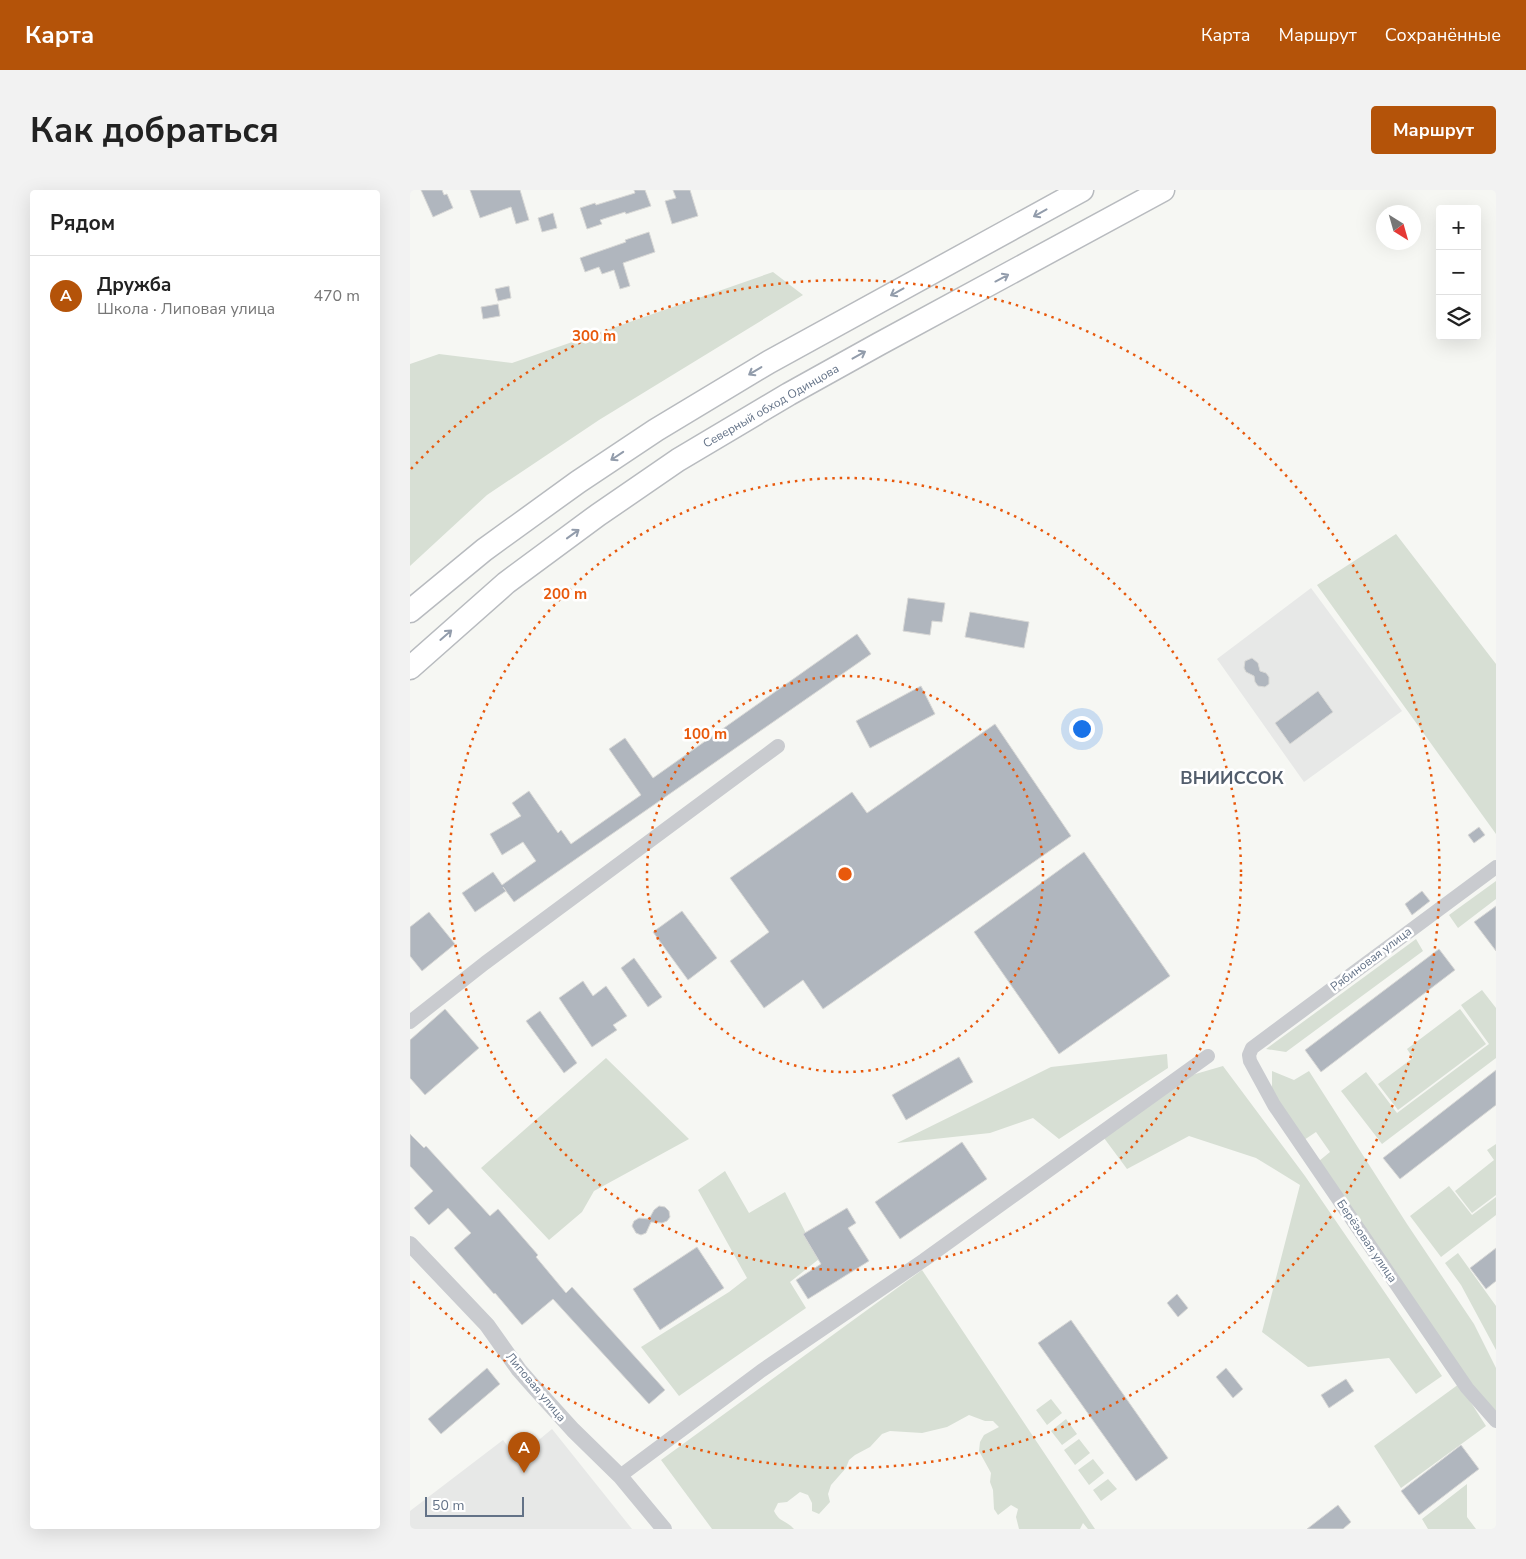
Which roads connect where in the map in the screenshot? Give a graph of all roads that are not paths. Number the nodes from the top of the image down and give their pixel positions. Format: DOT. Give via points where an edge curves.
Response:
graph roads {
  1 [pos="1082,190"];
  2 [pos="1163,190"];
  3 [pos="410,611"];
  4 [pos="410,668"];
  5 [pos="778,746"];
  6 [pos="1496,867"];
  7 [pos="410,1022"];
  8 [pos="1249,1055"];
  9 [pos="1208,1056"];
  10 [pos="410,1244"];
  11 [pos="1496,1421"];
  12 [pos="620,1476"];
  13 [pos="664,1529"];
  1 -- 3 [label="highway, one-way" via="778,358 656,430 484,550"];
  4 -- 2 [label="highway, Северный обход Одинцова, one-way" via="506,582 678,460 871,348"];
  5 -- 7 [label="street" via="492,957"];
  6 -- 8 [label="street, Рябиновая улица" via="1252,1048"];
  8 -- 11 [label="street, Берёзовая улица" via="1274,1105 1467,1388"];
  9 -- 12 [label="street" via="924,1260 761,1371"];
  10 -- 12 [label="street, Липовая улица" via="487,1325 519,1370 573,1430"];
  12 -- 13 [label="street, Липовая улица"];
}
